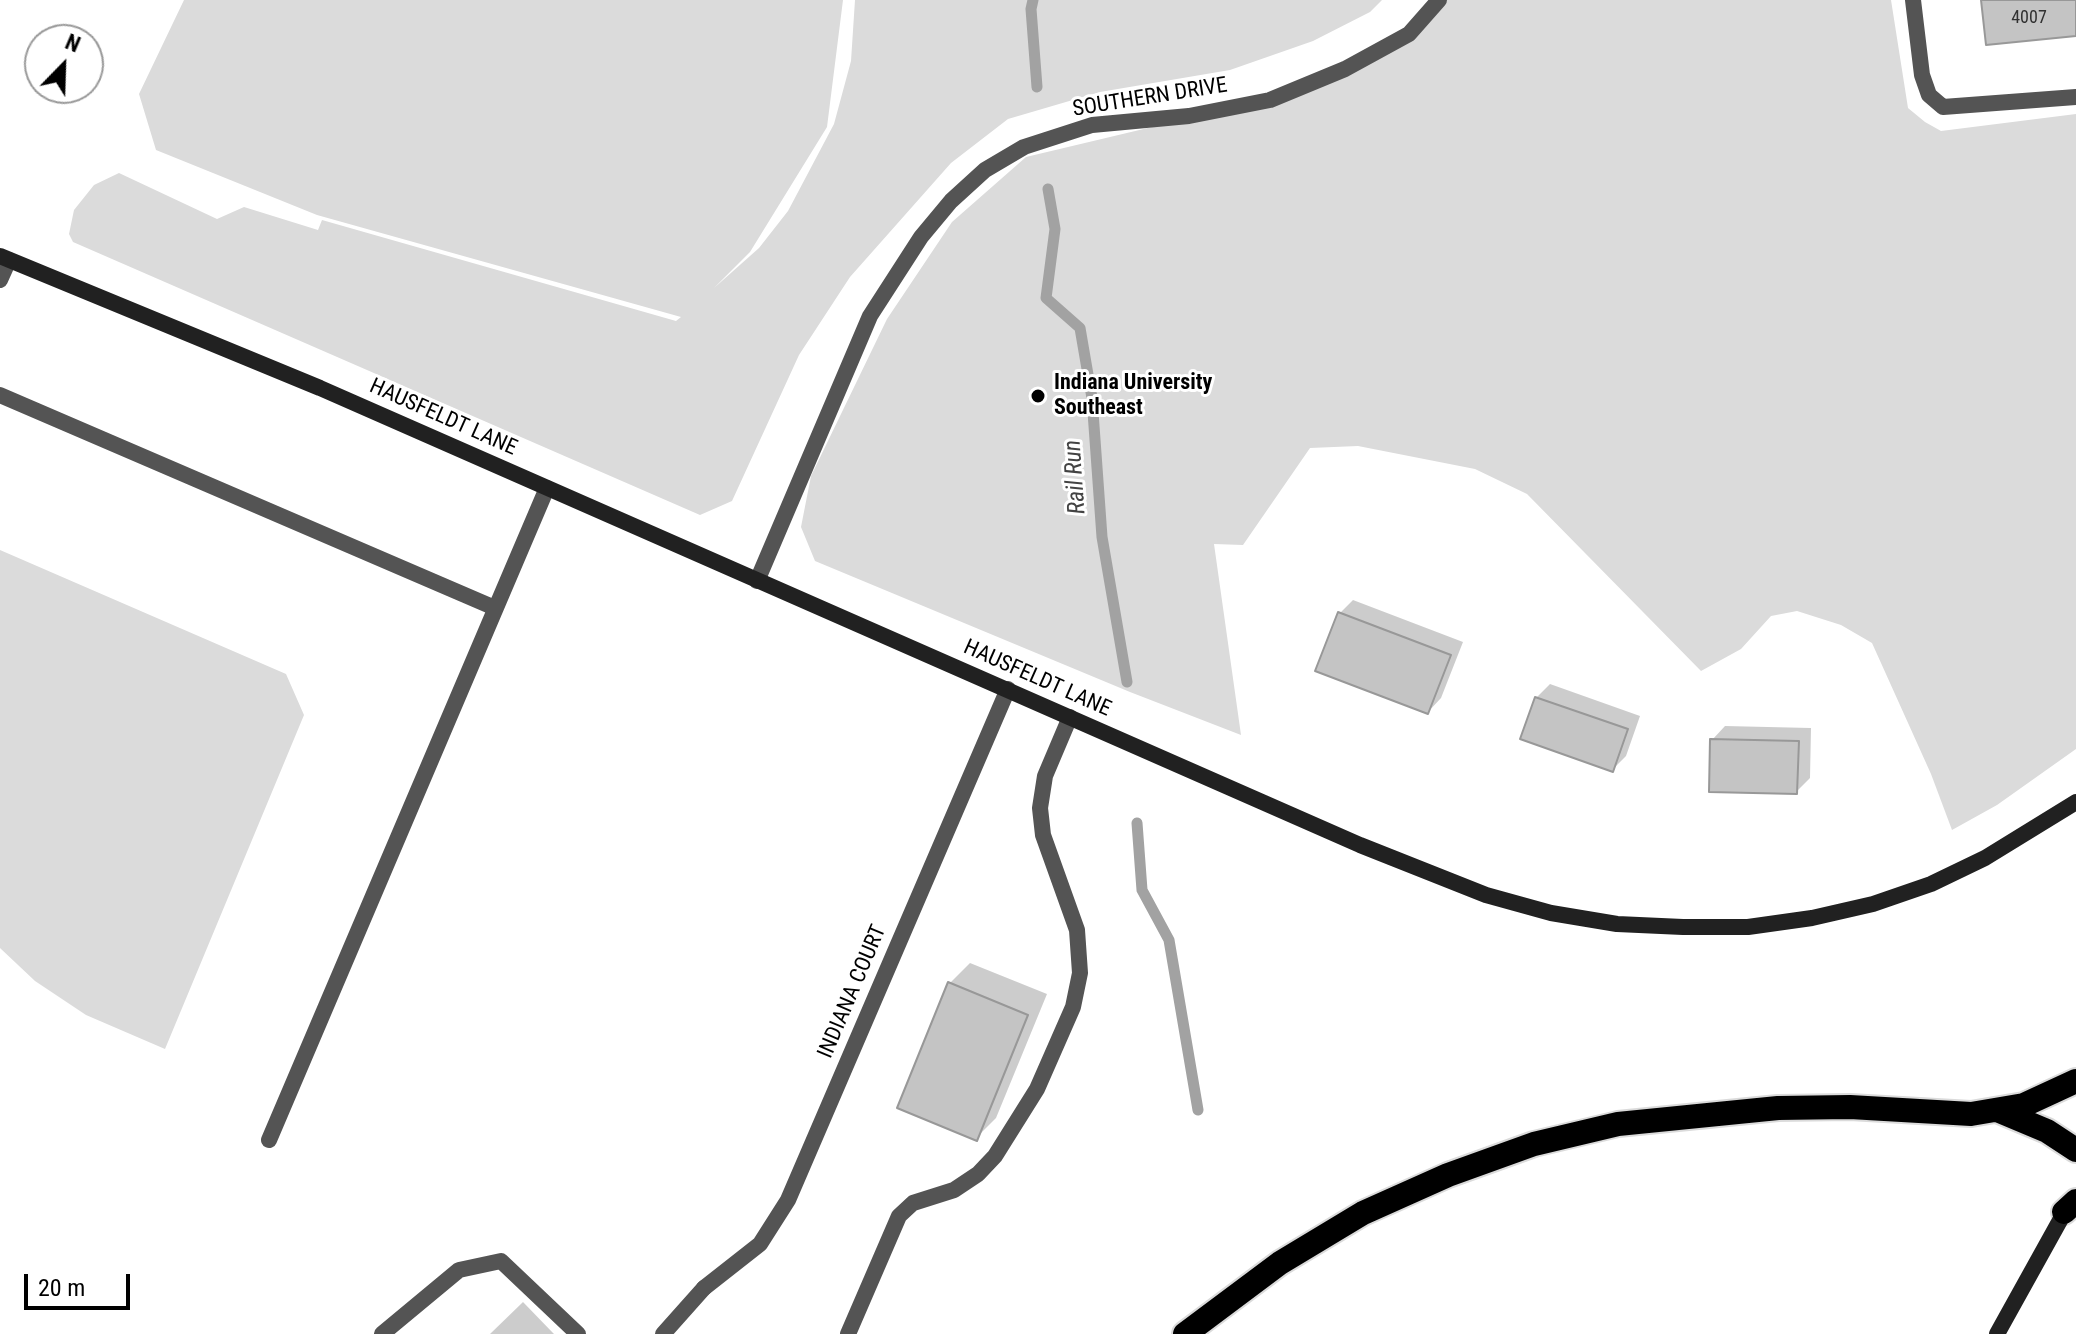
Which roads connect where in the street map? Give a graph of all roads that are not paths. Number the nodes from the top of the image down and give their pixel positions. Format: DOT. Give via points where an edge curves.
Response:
graph roads {
  1 [pos="1439,0"];
  2 [pos="1913,0"];
  3 [pos="2076,97"];
  4 [pos="4,258"];
  5 [pos="0,280"];
  6 [pos="0,395"];
  7 [pos="547,488"];
  8 [pos="757,581"];
  9 [pos="495,608"];
  10 [pos="1008,689"];
  11 [pos="1070,717"];
  12 [pos="2076,802"];
  13 [pos="2076,1081"];
  14 [pos="1997,1110"];
  15 [pos="269,1140"];
  16 [pos="2076,1150"];
  17 [pos="2072,1202"];
  18 [pos="382,1334"];
  19 [pos="578,1334"];
  20 [pos="663,1334"];
  21 [pos="848,1334"];
  22 [pos="1185,1334"];
  23 [pos="1997,1334"];
  1 -- 8 [label="street, SOUTHERN DRIVE" via="1409,34 1345,69 1270,100 1189,116 1092,125 1024,147 985,170 921,237 870,316"];
  2 -- 3 [label="street" via="1922,75 1929,95 1943,107"];
  4 -- 5 [label="street"];
  4 -- 7 [label="street, HAUSFELDT LANE"];
  6 -- 9 [label="street"];
  7 -- 8 [label="street, HAUSFELDT LANE"];
  7 -- 9 [label="street"];
  8 -- 10 [label="street, HAUSFELDT LANE"];
  9 -- 15 [label="street"];
  10 -- 11 [label="street, HAUSFELDT LANE"];
  10 -- 20 [label="street, INDIANA COURT" via="788,1200 760,1244 704,1288"];
  11 -- 12 [label="street, HAUSFELDT LANE" via="1486,895 1617,924 1748,927 1873,904 1985,858"];
  11 -- 21 [label="street" via="1048,768 1040,808 1043,835 1077,930 1080,973 1073,1007 1037,1089 995,1156 954,1190 913,1203 899,1216"];
  13 -- 14 [label="highway" via="2024,1105"];
  14 -- 16 [label="highway"];
  14 -- 22 [label="highway" via="1747,1110 1618,1124 1534,1144 1363,1213 1280,1263"];
  17 -- 23 [label="street"];
  18 -- 19 [label="street" via="459,1270 501,1261"];
}
